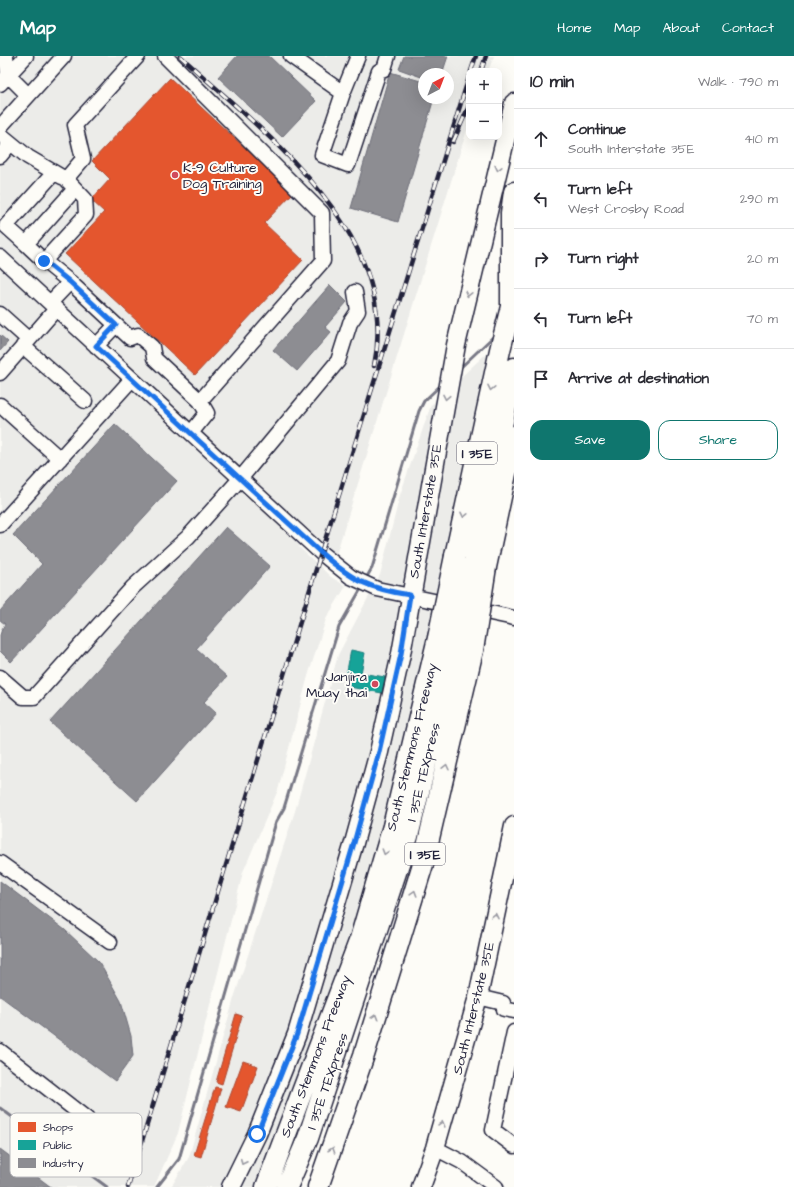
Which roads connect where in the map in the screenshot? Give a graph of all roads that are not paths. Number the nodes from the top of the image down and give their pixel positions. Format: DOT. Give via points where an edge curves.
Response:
graph roads {
  1 [pos="6,56"];
  2 [pos="26,56"];
  3 [pos="64,56"];
  4 [pos="138,56"];
  5 [pos="165,56"];
  6 [pos="292,56"];
  7 [pos="358,56"];
  8 [pos="388,56"];
  9 [pos="4,80"];
  10 [pos="343,93"];
  11 [pos="28,95"];
  12 [pos="514,103"];
  13 [pos="0,127"];
  14 [pos="0,134"];
  15 [pos="10,144"];
  16 [pos="0,156"];
  17 [pos="65,181"];
  18 [pos="514,192"];
  19 [pos="3,224"];
  20 [pos="26,244"];
  21 [pos="0,257"];
  22 [pos="44,261"];
  23 [pos="70,282"];
  24 [pos="355,292"];
  25 [pos="513,300"];
  26 [pos="53,306"];
  27 [pos="0,314"];
  28 [pos="116,325"];
  29 [pos="26,343"];
  30 [pos="96,346"];
  31 [pos="514,368"];
  32 [pos="0,373"];
  33 [pos="132,379"];
  34 [pos="200,400"];
  35 [pos="85,401"];
  36 [pos="0,405"];
  37 [pos="190,433"];
  38 [pos="514,436"];
  39 [pos="60,459"];
  40 [pos="240,479"];
  41 [pos="5,509"];
  42 [pos="0,525"];
  43 [pos="472,562"];
  44 [pos="410,595"];
  45 [pos="514,618"];
  46 [pos="455,644"];
  47 [pos="0,677"];
  48 [pos="514,826"];
  49 [pos="0,863"];
  50 [pos="110,942"];
  51 [pos="478,998"];
  52 [pos="510,1005"];
  53 [pos="514,1032"];
  54 [pos="0,1051"];
  55 [pos="78,1113"];
  56 [pos="514,1146"];
  57 [pos="435,1148"];
  58 [pos="231,1187"];
  59 [pos="266,1187"];
  60 [pos="287,1187"];
  61 [pos="318,1187"];
  62 [pos="421,1187"];
  63 [pos="496,1187"];
  1 -- 9 [label="street"];
  2 -- 9 [label="street"];
  3 -- 11 [label="street"];
  4 -- 17 [label="street" via="75,125 83,159"];
  5 -- 34 [label="street" via="322,213 322,261"];
  6 -- 10 [label="street"];
  7 -- 10 [label="street"];
  8 -- 10 [label="street" via="384,69 378,71 348,165 322,156"];
  9 -- 11 [label="street"];
  11 -- 13 [label="street"];
  12 -- 44 [label="main road, South Interstate 35E, one-way" via="456,345"];
  14 -- 15 [label="street"];
  15 -- 16 [label="street"];
  15 -- 17 [label="street"];
  17 -- 19 [label="street"];
  17 -- 20 [label="street"];
  17 -- 22 [label="street" via="85,199 86,216"];
  18 -- 25 [label="highway, South Stemmons Freeway" via="511,213"];
  19 -- 20 [label="street"];
  20 -- 22 [label="street"];
  21 -- 26 [label="street"];
  22 -- 23 [label="street"];
  23 -- 26 [label="street"];
  23 -- 28 [label="street"];
  24 -- 40 [label="street" via="358,311 350,323 338,361"];
  25 -- 43 [label="highway, South Stemmons Freeway / I 35E, one-way" via="500,350"];
  26 -- 29 [label="street"];
  26 -- 30 [label="street"];
  27 -- 29 [label="street"];
  28 -- 30 [label="street"];
  28 -- 34 [label="street" via="130,338 138,335 152,347 154,358"];
  29 -- 32 [label="street"];
  29 -- 35 [label="street"];
  30 -- 33 [label="street"];
  31 -- 43 [label="highway"];
  33 -- 37 [label="street"];
  33 -- 39 [label="street"];
  34 -- 37 [label="street" via="207,413"];
  36 -- 39 [label="street"];
  37 -- 40 [label="street"];
  38 -- 43 [label="highway, South Stemmons Freeway / I 35E"];
  39 -- 41 [label="street"];
  40 -- 44 [label="street" via="351,577 377,589"];
  40 -- 47 [label="street" via="188,537 133,587 34,697 23,697"];
  41 -- 42 [label="street"];
  43 -- 46 [label="highway, South Stemmons Freeway / I 35E, bridge"];
  43 -- 46 [label="highway, South Stemmons Freeway / I 35E, bridge"];
  44 -- 45 [label="street"];
  44 -- 58 [label="main road, South Interstate 35E, one-way" via="401,654 379,752 297,1034 257,1134"];
  46 -- 59 [label="highway, South Stemmons Freeway / I 35E, one-way" via="393,826 360,939"];
  46 -- 60 [label="highway, I 35E TEXpress" via="408,836 313,1124"];
  61 -- 46 [label="highway, South Stemmons Freeway / I 35E, one-way" via="364,1055 423,864"];
  51 -- 48 [label="main road, South Interstate 35E, one-way"];
  49 -- 50 [label="street"];
  51 -- 52 [label="street"];
  57 -- 51 [label="main road, South Interstate 35E, one-way"];
  53 -- 56 [label="street" via="493,1130"];
  54 -- 55 [label="street"];
  57 -- 62 [label="main road, South Interstate 35E"];
  57 -- 63 [label="street" via="462,1162"];
}
